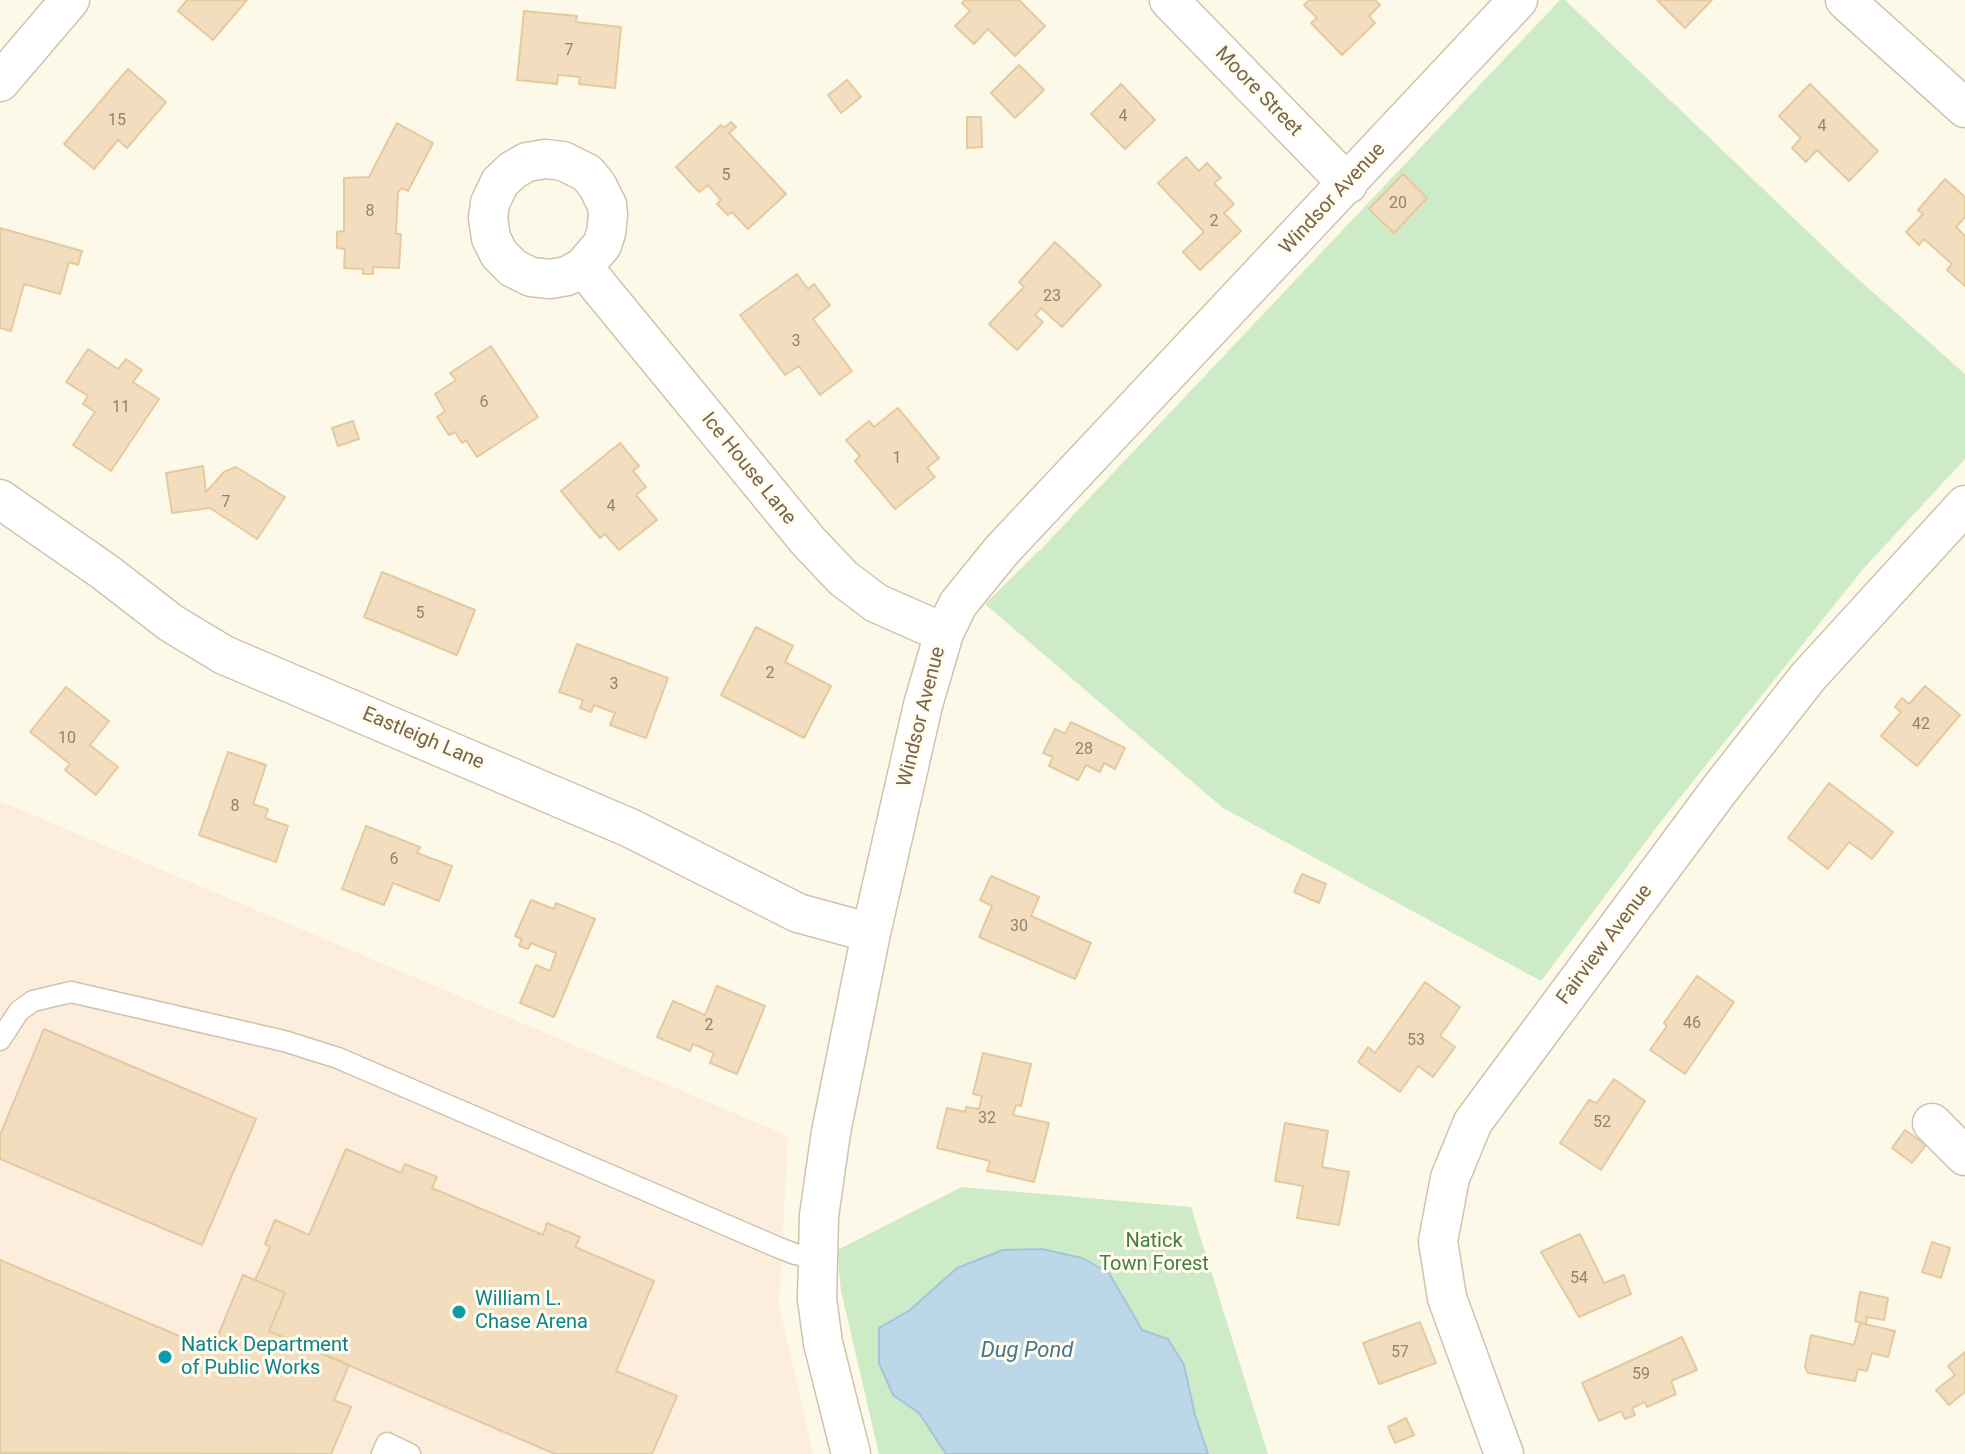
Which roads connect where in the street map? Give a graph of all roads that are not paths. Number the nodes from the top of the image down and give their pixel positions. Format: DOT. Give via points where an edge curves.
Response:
graph roads {
  1 [pos="70,0"];
  2 [pos="1169,0"];
  3 [pos="1518,0"];
  4 [pos="1845,0"];
  5 [pos="0,82"];
  6 [pos="1965,108"];
  7 [pos="1348,184"];
  8 [pos="583,267"];
  9 [pos="0,499"];
  10 [pos="1965,505"];
  11 [pos="944,633"];
  12 [pos="871,933"];
  13 [pos="0,1040"];
  14 [pos="1932,1123"];
  15 [pos="1965,1156"];
  16 [pos="816,1258"];
  17 [pos="382,1454"];
  18 [pos="410,1454"];
  19 [pos="851,1454"];
  20 [pos="1504,1454"];
  1 -- 5 [label="street"];
  2 -- 7 [label="street, Moore Street"];
  3 -- 7 [label="street, Windsor Avenue"];
  4 -- 6 [label="street"];
  7 -- 11 [label="street, Windsor Avenue" via="993,560 958,604"];
  8 -- 11 [label="street, Ice House Lane" via="843,578 876,603"];
  9 -- 12 [label="street, Eastleigh Lane" via="171,623 224,655 630,828 798,913"];
  10 -- 20 [label="street, Fairview Avenue" via="1808,677 1473,1122 1450,1178 1438,1241 1447,1298"];
  11 -- 12 [label="street, Windsor Avenue" via="928,681"];
  12 -- 16 [label="street, Windsor Avenue" via="831,1132"];
  13 -- 16 [label="lane" via="19,1011 33,1001 71,992 284,1041 338,1058 777,1247"];
  14 -- 15 [label="street"];
  16 -- 19 [label="street, Windsor Avenue" via="823,1343"];
  17 -- 18 [label="lane" via="387,1443"];
}
